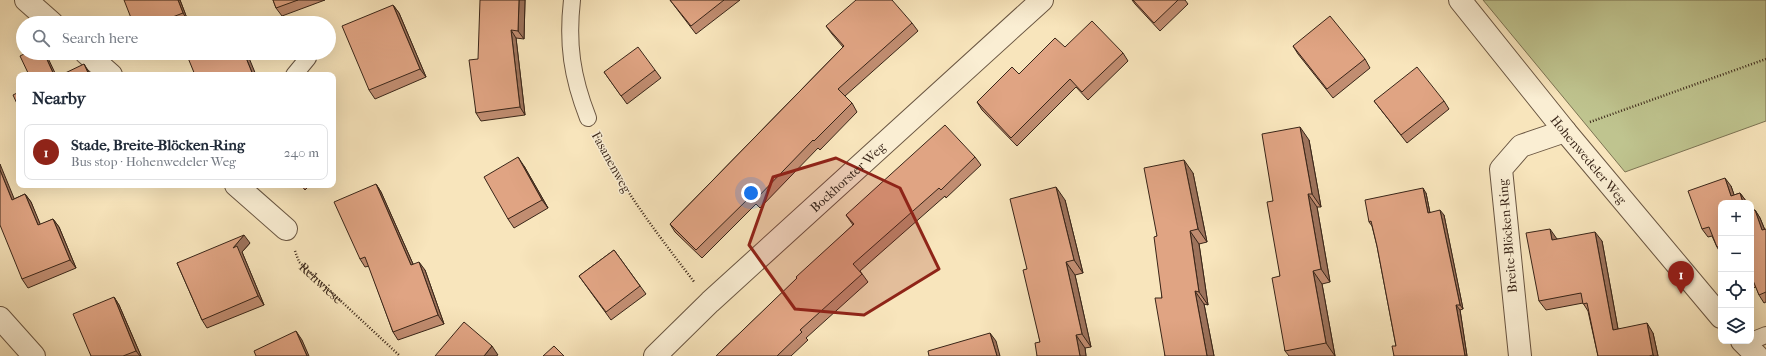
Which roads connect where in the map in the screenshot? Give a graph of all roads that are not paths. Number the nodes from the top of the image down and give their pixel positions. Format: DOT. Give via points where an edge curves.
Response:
graph roads {
  1 [pos="26,0"];
  2 [pos="572,0"];
  3 [pos="1042,0"];
  4 [pos="1460,0"];
  5 [pos="44,16"];
  6 [pos="94,60"];
  7 [pos="306,60"];
  8 [pos="108,72"];
  9 [pos="296,72"];
  10 [pos="588,118"];
  11 [pos="1565,131"];
  12 [pos="239,188"];
  13 [pos="286,229"];
  14 [pos="1718,312"];
  15 [pos="0,318"];
  16 [pos="1766,335"];
  17 [pos="1754,341"];
  18 [pos="34,356"];
  19 [pos="655,356"];
  20 [pos="1520,356"];
  1 -- 5 [label="street"];
  2 -- 10 [label="lane, Fasanenweg" via="570,58 577,89"];
  3 -- 19 [label="street, Bockhorster Weg" via="710,302"];
  4 -- 11 [label="street, Hohenwedeler Weg"];
  6 -- 8 [label="street"];
  7 -- 9 [label="lane"];
  11 -- 14 [label="street, Hohenwedeler Weg"];
  11 -- 20 [label="street, Breite-Blöcken-Ring" via="1521,146 1501,169"];
  12 -- 13 [label="street"];
  15 -- 18 [label="street"];
  16 -- 17 [label="lane"];
}
